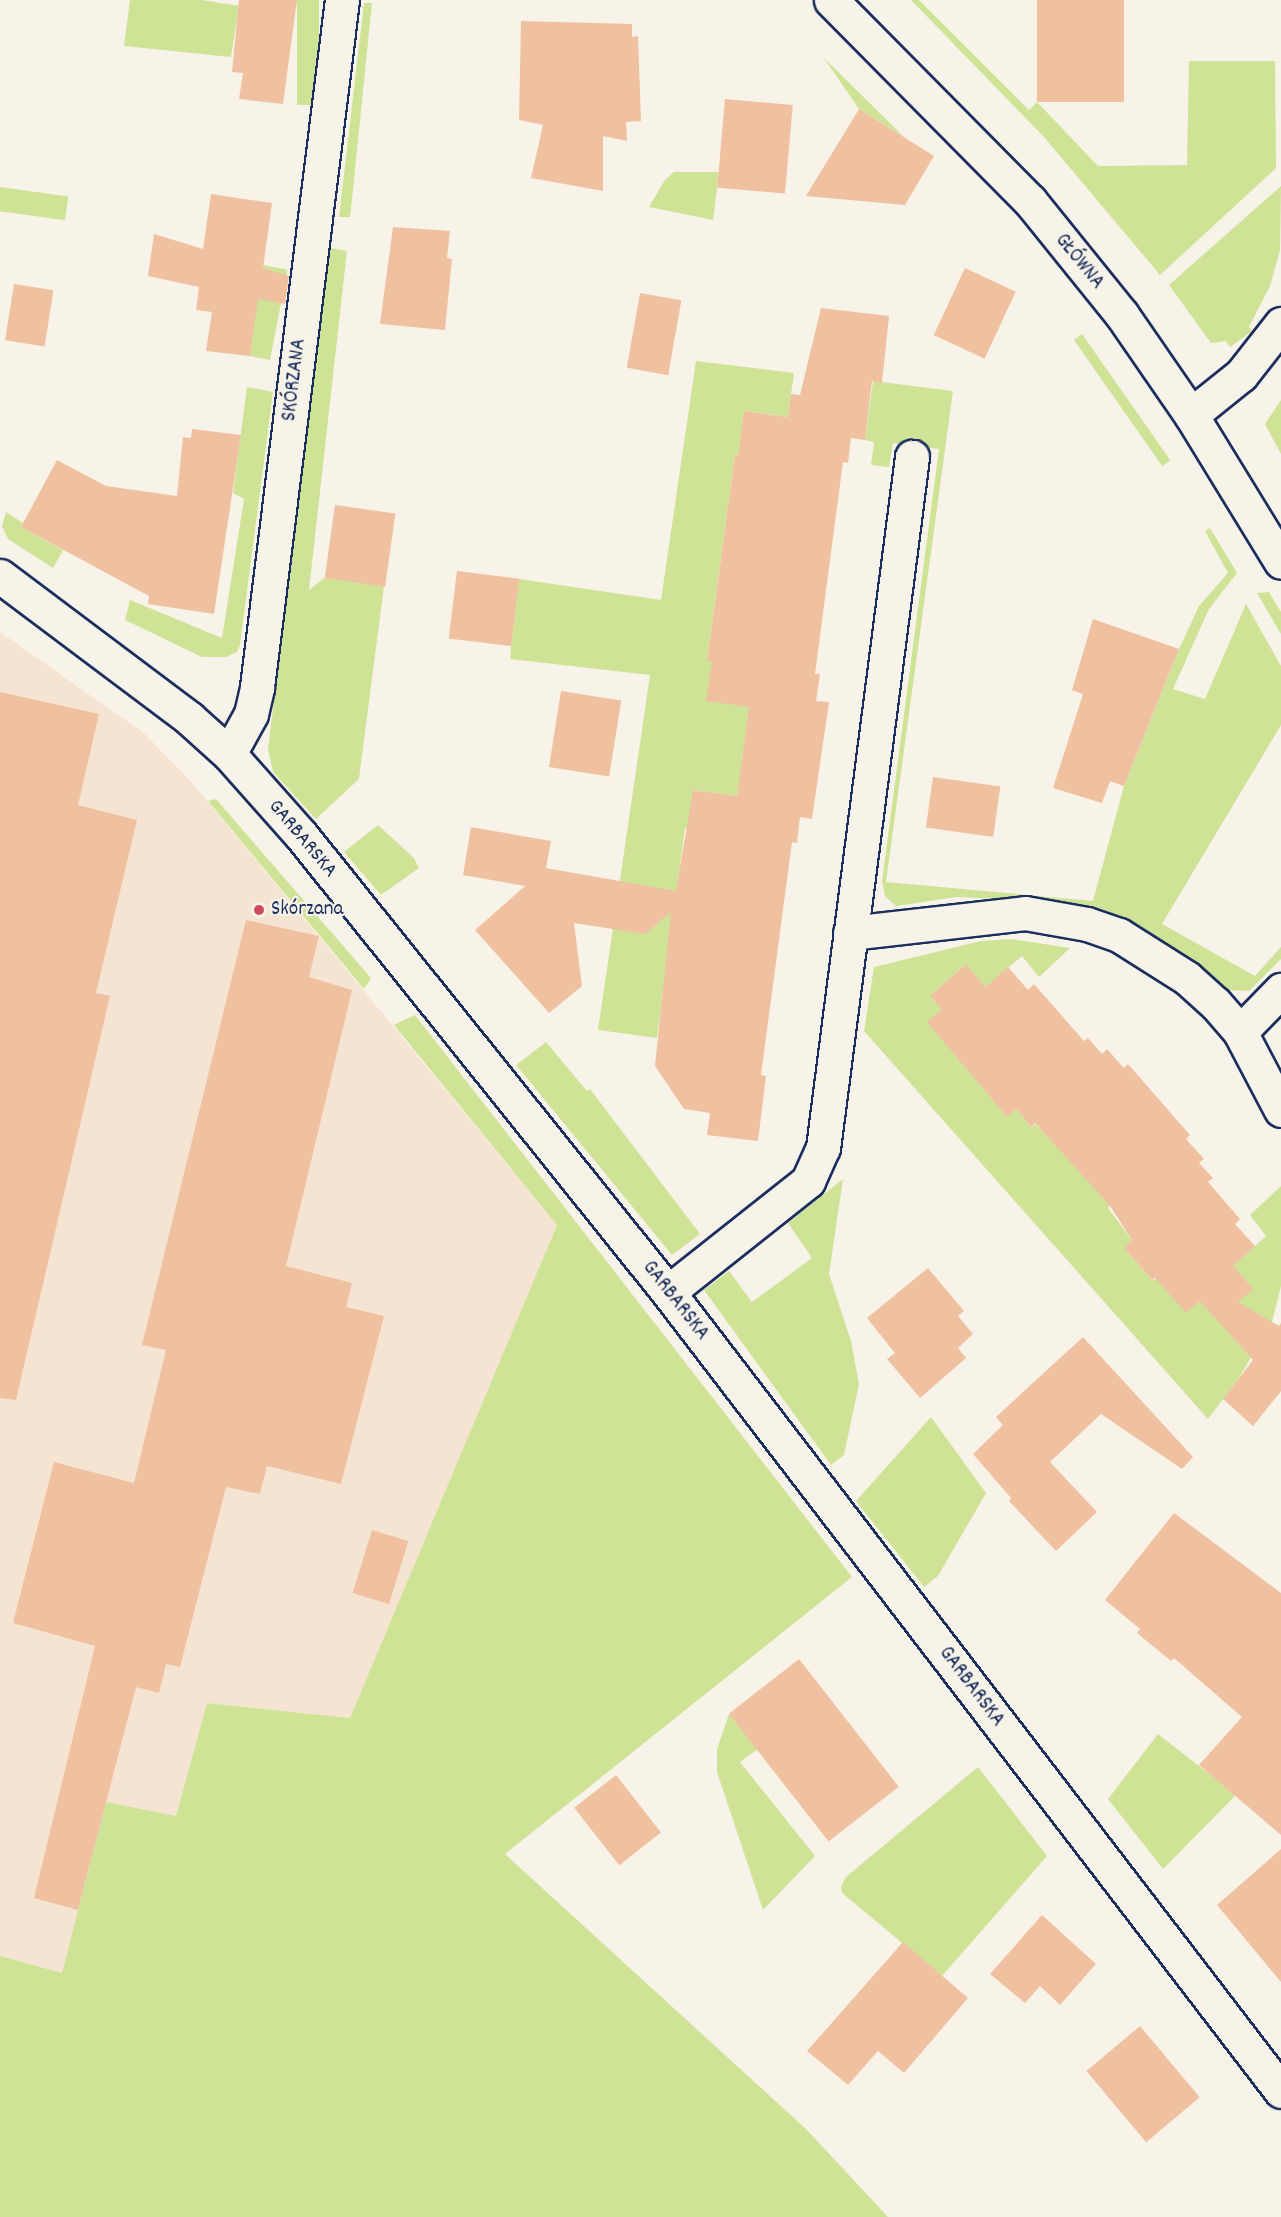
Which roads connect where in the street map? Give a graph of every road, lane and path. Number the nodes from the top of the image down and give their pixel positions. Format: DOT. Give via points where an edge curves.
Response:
graph roads {
  1 [pos="342,0"];
  2 [pos="831,0"];
  3 [pos="1281,324"];
  4 [pos="1191,415"];
  5 [pos="912,457"];
  6 [pos="1281,562"];
  7 [pos="0,576"];
  8 [pos="229,754"];
  9 [pos="850,933"];
  10 [pos="1281,990"];
  11 [pos="1240,1032"];
  12 [pos="1281,1110"];
  13 [pos="668,1292"];
  14 [pos="1281,2091"];
  1 -- 8 [label="street, SKÓRZANA" via="257,687 251,714"];
  2 -- 4 [label="street, GŁÓWNA" via="1030,201 1122,315"];
  3 -- 4 [label="street" via="1242,375"];
  4 -- 6 [label="street, GŁÓWNA"];
  5 -- 9 [label="street"];
  7 -- 8 [label="street, GARBARSKA" via="104,652"];
  8 -- 13 [label="street, GARBARSKA" via="301,836"];
  9 -- 11 [label="street" via="1025,913 1087,924 1119,935 1170,965 1215,1003"];
  9 -- 13 [label="street" via="824,1148 817,1166 808,1181"];
  10 -- 11 [label="street"];
  11 -- 12 [label="street"];
  13 -- 14 [label="street, GARBARSKA"];
}
